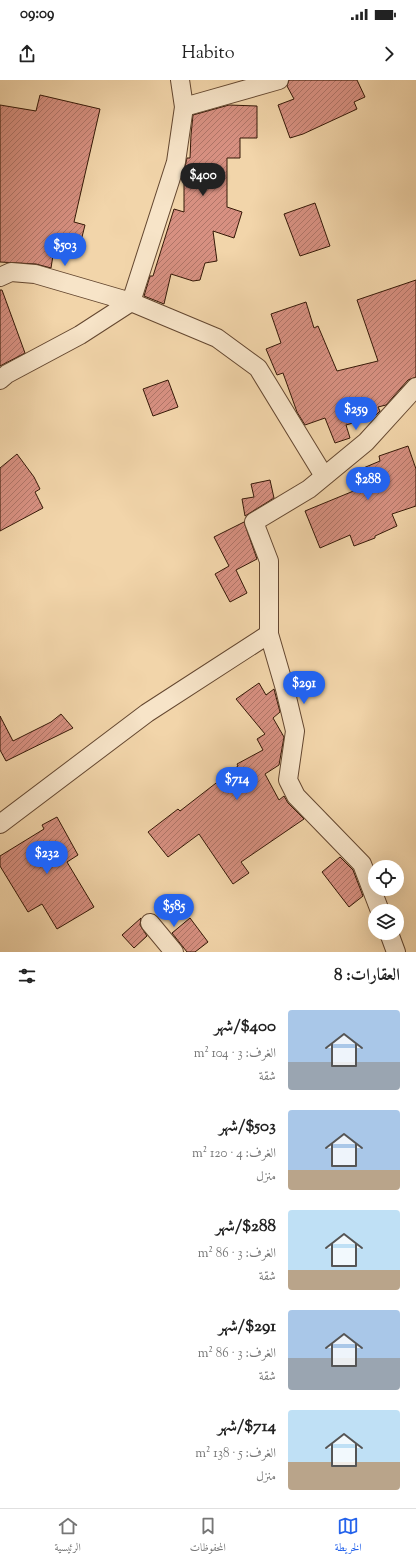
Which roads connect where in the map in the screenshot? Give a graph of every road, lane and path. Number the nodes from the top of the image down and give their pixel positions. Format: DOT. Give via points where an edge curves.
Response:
graph roads {
  1 [pos="180,80"];
  2 [pos="279,80"];
  3 [pos="184,107"];
  4 [pos="0,277"];
  5 [pos="131,302"];
  6 [pos="0,380"];
  7 [pos="416,387"];
  8 [pos="324,476"];
  9 [pos="269,634"];
  10 [pos="0,824"];
  11 [pos="377,904"];
  12 [pos="150,924"];
  13 [pos="392,940"];
  14 [pos="174,952"];
  15 [pos="396,952"];
  1 -- 3 [label="street"];
  2 -- 3 [label="street"];
  3 -- 5 [label="street" via="176,162"];
  4 -- 5 [label="street" via="11,272 35,274"];
  5 -- 6 [label="street" via="80,335"];
  5 -- 8 [label="street" via="217,338 258,368"];
  7 -- 8 [label="street" via="366,442"];
  8 -- 9 [label="street" via="309,489 254,522 269,561"];
  9 -- 10 [label="street" via="147,713"];
  9 -- 11 [label="street" via="295,732 288,780 296,796 362,864"];
  12 -- 14 [label="street"];
  13 -- 15 [label="street"];
}
